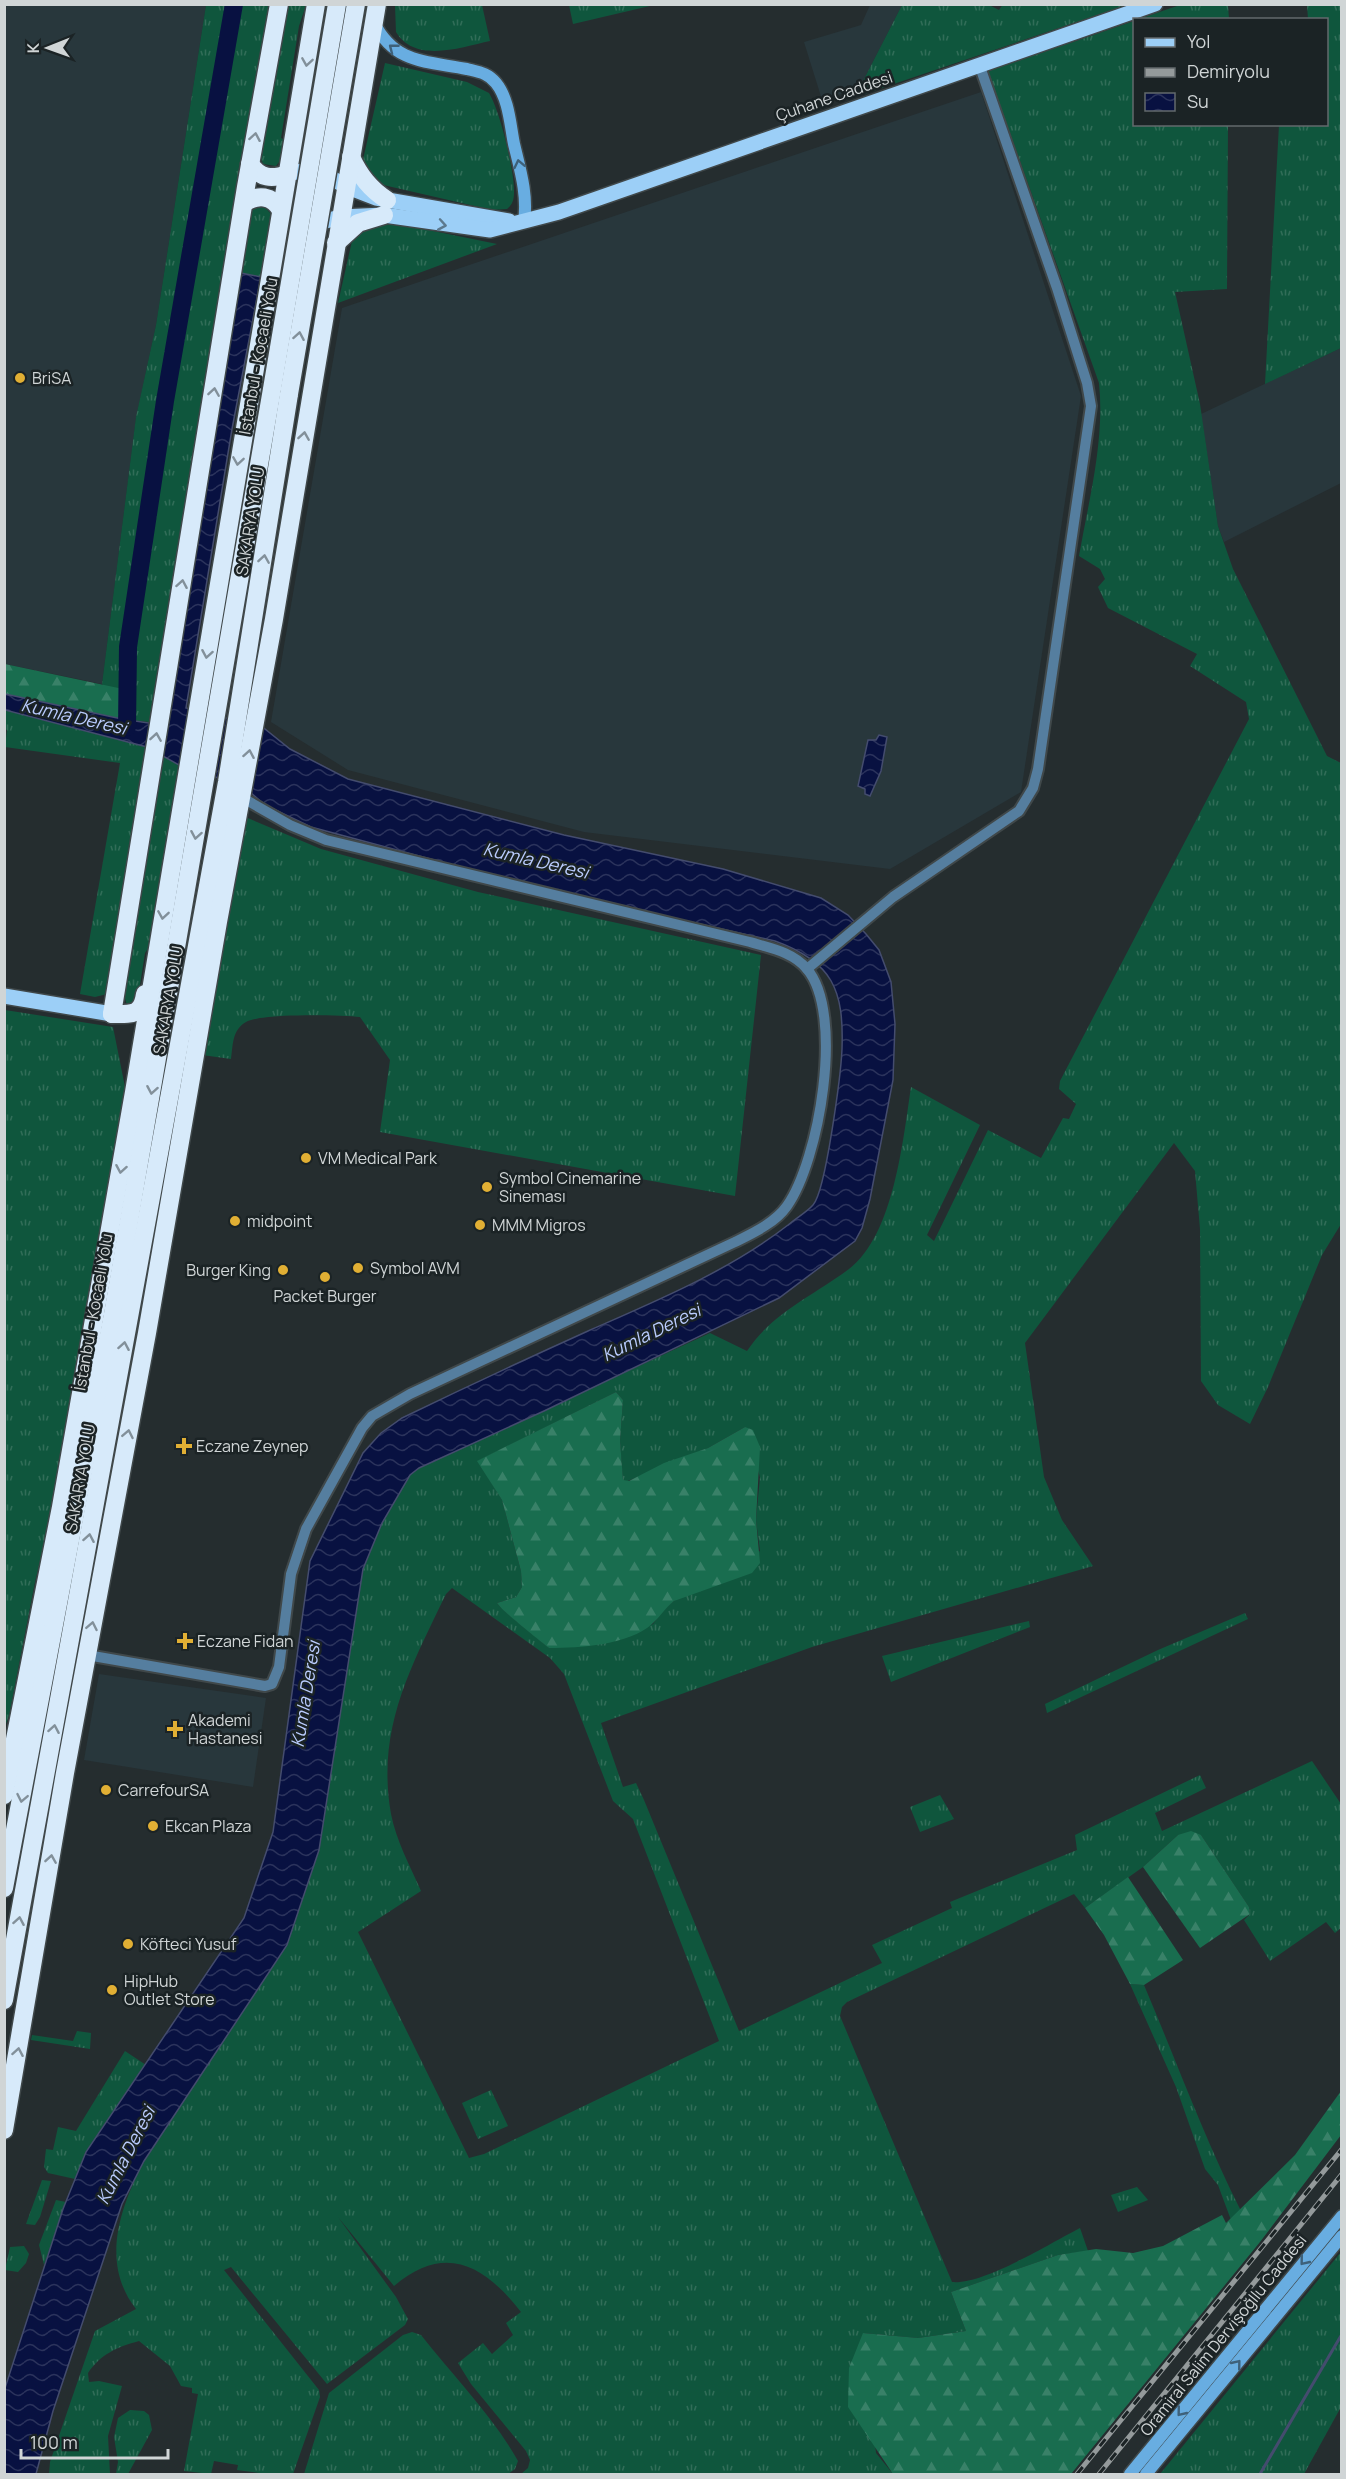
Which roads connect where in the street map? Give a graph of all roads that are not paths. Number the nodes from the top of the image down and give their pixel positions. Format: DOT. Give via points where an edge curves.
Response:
graph roads {
  1 [pos="279,4"];
  2 [pos="316,4"];
  3 [pos="337,4"];
  4 [pos="356,4"];
  5 [pos="377,4"];
  6 [pos="1155,4"];
  7 [pos="374,23"];
  8 [pos="979,64"];
  9 [pos="296,125"];
  10 [pos="355,132"];
  11 [pos="351,157"];
  12 [pos="250,164"];
  13 [pos="288,174"];
  14 [pos="345,186"];
  15 [pos="244,203"];
  16 [pos="386,208"];
  17 [pos="281,210"];
  18 [pos="340,217"];
  19 [pos="524,221"];
  20 [pos="336,243"];
  21 [pos="274,253"];
  22 [pos="332,269"];
  23 [pos="281,391"];
  24 [pos="227,538"];
  25 [pos="222,682"];
  26 [pos="245,715"];
  27 [pos="237,788"];
  28 [pos="158,945"];
  29 [pos="809,967"];
  30 [pos="4,996"];
  31 [pos="112,1014"];
  32 [pos="141,1052"];
  33 [pos="87,1655"];
  34 [pos="12,1726"];
  35 [pos="6,1770"];
  36 [pos="4,1795"];
  37 [pos="7,1873"];
  38 [pos="4,1888"];
  39 [pos="4,2000"];
  40 [pos="4,2130"];
  41 [pos="1341,2216"];
  42 [pos="1341,2236"];
  43 [pos="1130,2475"];
  44 [pos="1146,2475"];
  12 -- 1 [label="highway, one-way"];
  2 -- 9 [label="highway, one-way"];
  3 -- 23 [label="highway, İstanbul - Kocaeli Yolu, bridge"];
  23 -- 4 [label="highway, SAKARYA YOLU, one-way, bridge"];
  5 -- 7 [label="highway"];
  6 -- 8 [label="main road, Çuhane Caddesi"];
  7 -- 10 [label="highway"];
  19 -- 7 [label="main road, one-way" via="520,172 507,109 497,84 483,73 400,54 388,45"];
  8 -- 19 [label="main road, Çuhane Caddesi"];
  8 -- 29 [label="street" via="1090,395 1090,421 1033,788 1019,811 893,897"];
  9 -- 10 [label="highway" via="311,142 322,145 335,144"];
  9 -- 13 [label="highway"];
  10 -- 11 [label="highway"];
  11 -- 14 [label="highway"];
  11 -- 16 [label="highway" via="358,173"];
  12 -- 13 [label="highway" via="268,178"];
  12 -- 15 [label="highway"];
  13 -- 14 [label="main road" via="315,168"];
  13 -- 17 [label="highway"];
  14 -- 16 [label="main road"];
  14 -- 18 [label="highway"];
  15 -- 17 [label="highway" via="264,197 276,202"];
  31 -- 15 [label="highway, one-way"];
  16 -- 18 [label="main road"];
  16 -- 19 [label="main road, Çuhane Caddesi"];
  16 -- 20 [label="highway" via="358,223"];
  17 -- 18 [label="main road" via="294,222 307,226"];
  17 -- 21 [label="highway"];
  18 -- 20 [label="highway"];
  20 -- 22 [label="highway"];
  21 -- 22 [label="highway" via="291,244 306,245 319,251"];
  21 -- 24 [label="highway, one-way"];
  26 -- 22 [label="highway, one-way" via="286,540"];
  23 -- 25 [label="highway, İstanbul - Kocaeli Yolu"];
  26 -- 23 [label="highway, SAKARYA YOLU, one-way"];
  24 -- 25 [label="highway"];
  24 -- 28 [label="highway, one-way"];
  25 -- 37 [label="highway, İstanbul - Kocaeli Yolu, one-way" via="113,1314"];
  27 -- 26 [label="highway, SAKARYA YOLU, one-way"];
  27 -- 29 [label="street" via="290,825 326,840 750,942 780,951"];
  33 -- 27 [label="highway, one-way" via="147,1333"];
  39 -- 27 [label="highway, SAKARYA YOLU, one-way"];
  28 -- 31 [label="highway" via="148,968 141,1010 136,1014"];
  28 -- 32 [label="highway"];
  29 -- 33 [label="street" via="824,1003 825,1072 806,1164 786,1208 772,1221 735,1242 408,1395 372,1416 328,1485 297,1553 279,1666 272,1684 265,1686"];
  30 -- 31 [label="main road"];
  31 -- 32 [label="highway" via="130,1023"];
  32 -- 34 [label="highway, one-way" via="61,1507"];
  40 -- 33 [label="highway, one-way"];
  34 -- 35 [label="highway"];
  35 -- 36 [label="highway"];
  37 -- 38 [label="highway, İstanbul - Kocaeli Yolu"];
  41 -- 43 [label="main road, Oramiral Salim Dervişoğllu Caddesi, one-way"];
  44 -- 42 [label="main road, Oramiral Salim Dervişoğllu Caddesi, one-way"];
}
